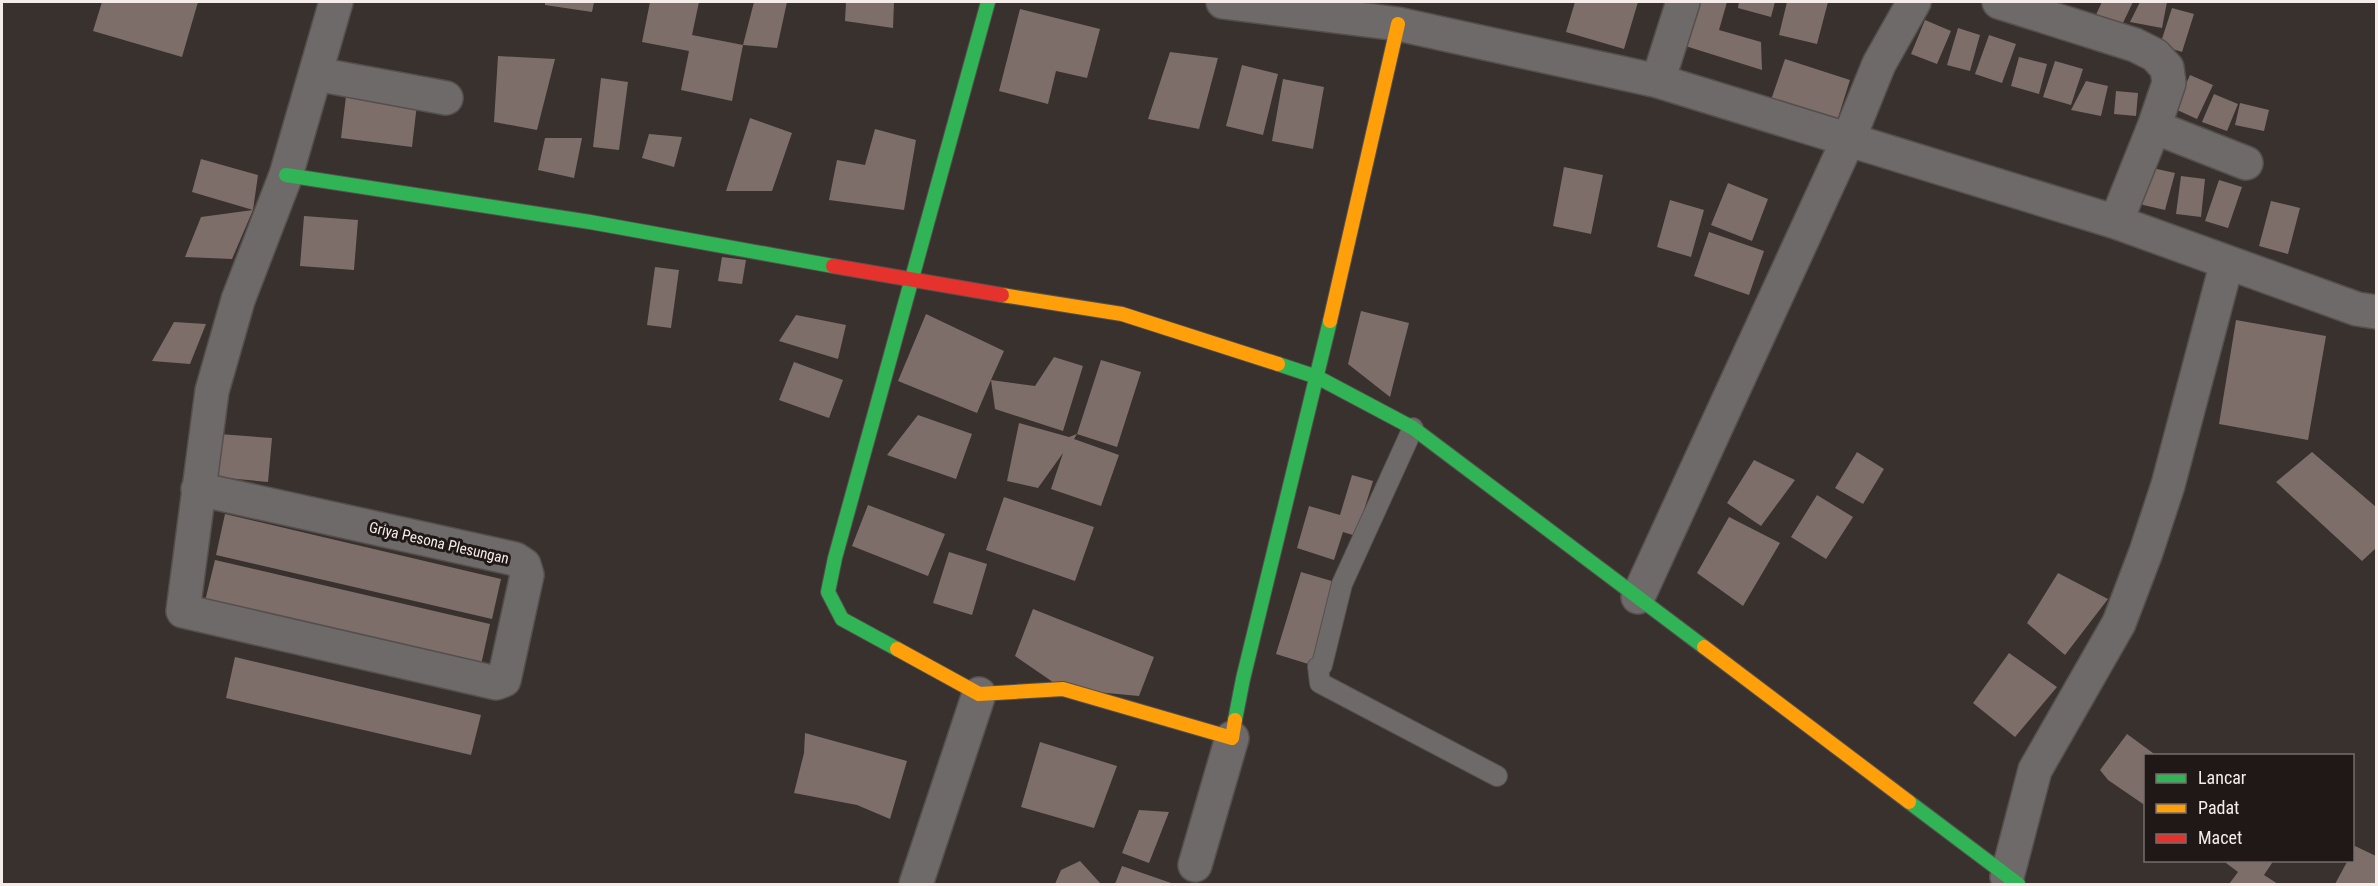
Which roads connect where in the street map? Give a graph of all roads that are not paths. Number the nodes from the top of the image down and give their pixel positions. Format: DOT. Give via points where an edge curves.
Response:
graph roads {
  1 [pos="336,2"];
  2 [pos="988,2"];
  3 [pos="1223,2"];
  4 [pos="1683,2"];
  5 [pos="1914,2"];
  6 [pos="1999,2"];
  7 [pos="2055,10"];
  8 [pos="1398,24"];
  9 [pos="316,74"];
  10 [pos="1658,81"];
  11 [pos="446,98"];
  12 [pos="2154,127"];
  13 [pos="1849,138"];
  14 [pos="2246,163"];
  15 [pos="286,176"];
  16 [pos="2116,222"];
  17 [pos="2227,262"];
  18 [pos="911,280"];
  19 [pos="2376,312"];
  20 [pos="1317,377"];
  21 [pos="1413,428"];
  22 [pos="198,489"];
  23 [pos="1638,597"];
  24 [pos="979,694"];
  25 [pos="1232,738"];
  26 [pos="1497,776"];
  27 [pos="1196,865"];
  28 [pos="2012,881"];
  29 [pos="916,885"];
  1 -- 9 [label="street"];
  2 -- 18 [label="street"];
  3 -- 8 [label="street"];
  4 -- 10 [label="street"];
  5 -- 13 [label="street" via="1879,64"];
  6 -- 7 [label="street"];
  7 -- 12 [label="street" via="2155,55 2167,68 2169,83"];
  8 -- 10 [label="street"];
  8 -- 20 [label="street"];
  9 -- 11 [label="street"];
  9 -- 15 [label="street"];
  10 -- 13 [label="street"];
  12 -- 14 [label="street"];
  12 -- 16 [label="street"];
  13 -- 16 [label="street"];
  13 -- 23 [label="street"];
  15 -- 18 [label="street" via="590,222"];
  15 -- 22 [label="street" via="238,300 212,391"];
  16 -- 17 [label="street"];
  17 -- 19 [label="street" via="2357,309"];
  17 -- 28 [label="street" via="2168,485 2146,552 2119,623 2035,770"];
  18 -- 20 [label="street" via="1122,314"];
  18 -- 24 [label="street" via="828,592 842,619"];
  20 -- 21 [label="street"];
  20 -- 25 [label="street"];
  21 -- 23 [label="street"];
  21 -- 26 [label="lane" via="1342,584 1322,665 1318,667 1320,683"];
  22 -- 22 [label="street, Griya Pesona Plesungan" via="183,611 496,683 504,680 527,575 524,565"];
  23 -- 28 [label="street"];
  24 -- 25 [label="street" via="1063,689"];
  24 -- 29 [label="street"];
  25 -- 27 [label="street"];
}
